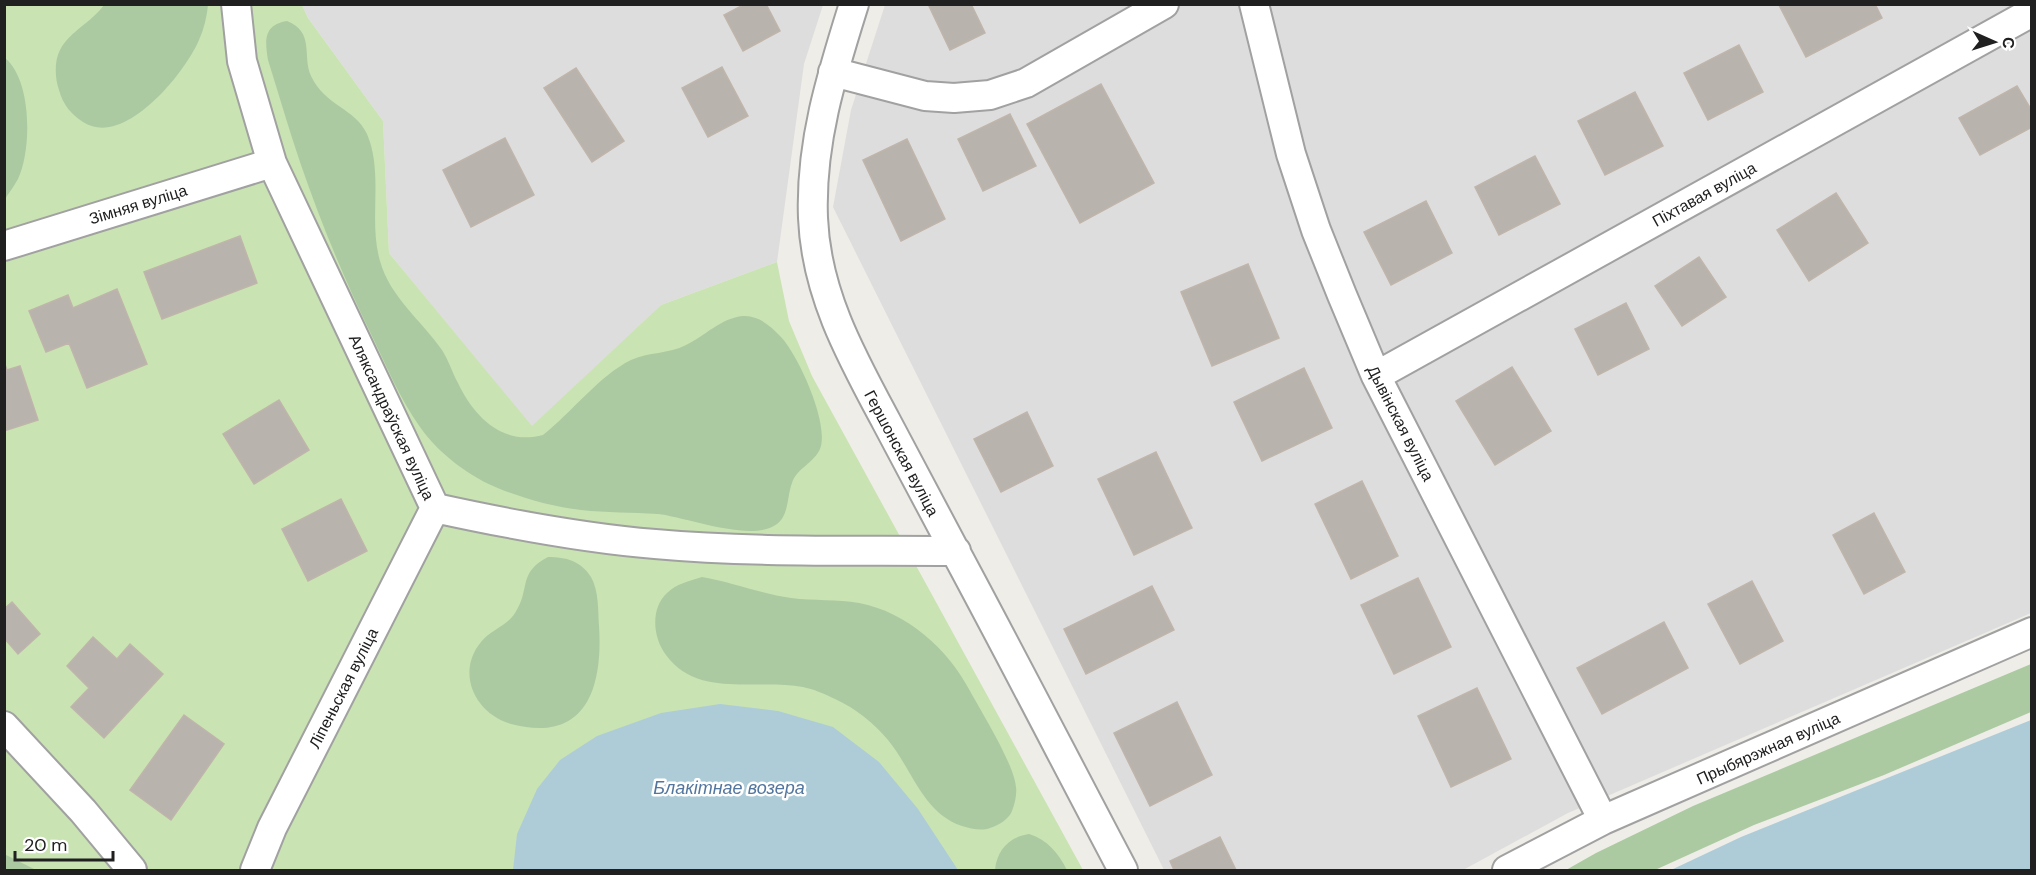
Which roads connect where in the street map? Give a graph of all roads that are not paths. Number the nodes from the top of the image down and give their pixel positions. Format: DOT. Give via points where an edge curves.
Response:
graph roads {
  1 [pos="236,4"];
  2 [pos="855,4"];
  3 [pos="1164,4"];
  4 [pos="1254,4"];
  5 [pos="2031,12"];
  6 [pos="833,72"];
  7 [pos="272,163"];
  8 [pos="4,246"];
  9 [pos="1376,376"];
  10 [pos="435,508"];
  11 [pos="956,551"];
  12 [pos="2031,632"];
  13 [pos="4,726"];
  14 [pos="1603,820"];
  15 [pos="132,870"];
  16 [pos="255,870"];
  17 [pos="1123,870"];
  18 [pos="1507,870"];
  1 -- 7 [label="street, Аляксандраўская вуліца" via="242,61"];
  2 -- 6 [label="street, Гершонская вуліца"];
  3 -- 6 [label="street" via="1026,83 990,95 925,96"];
  4 -- 9 [label="street, Дывінская вуліца" via="1291,154 1316,230"];
  5 -- 9 [label="street, Піхтавая вуліца"];
  6 -- 11 [label="street, Гершонская вуліца" via="821,118 814,170 813,218 818,263 849,354"];
  7 -- 8 [label="street, Зімняя вуліца"];
  7 -- 10 [label="street, Аляксандраўская вуліца"];
  9 -- 14 [label="street, Дывінская вуліца"];
  10 -- 11 [label="street, Аляксандраўская вуліца" via="525,527 657,545"];
  10 -- 16 [label="street, Ліпеньская вуліца" via="272,828"];
  11 -- 17 [label="street, Гершонская вуліца"];
  12 -- 14 [label="street, Прыбярэжная вуліца"];
  13 -- 15 [label="street"];
  14 -- 18 [label="street, Прыбярэжная вуліца"];
}
